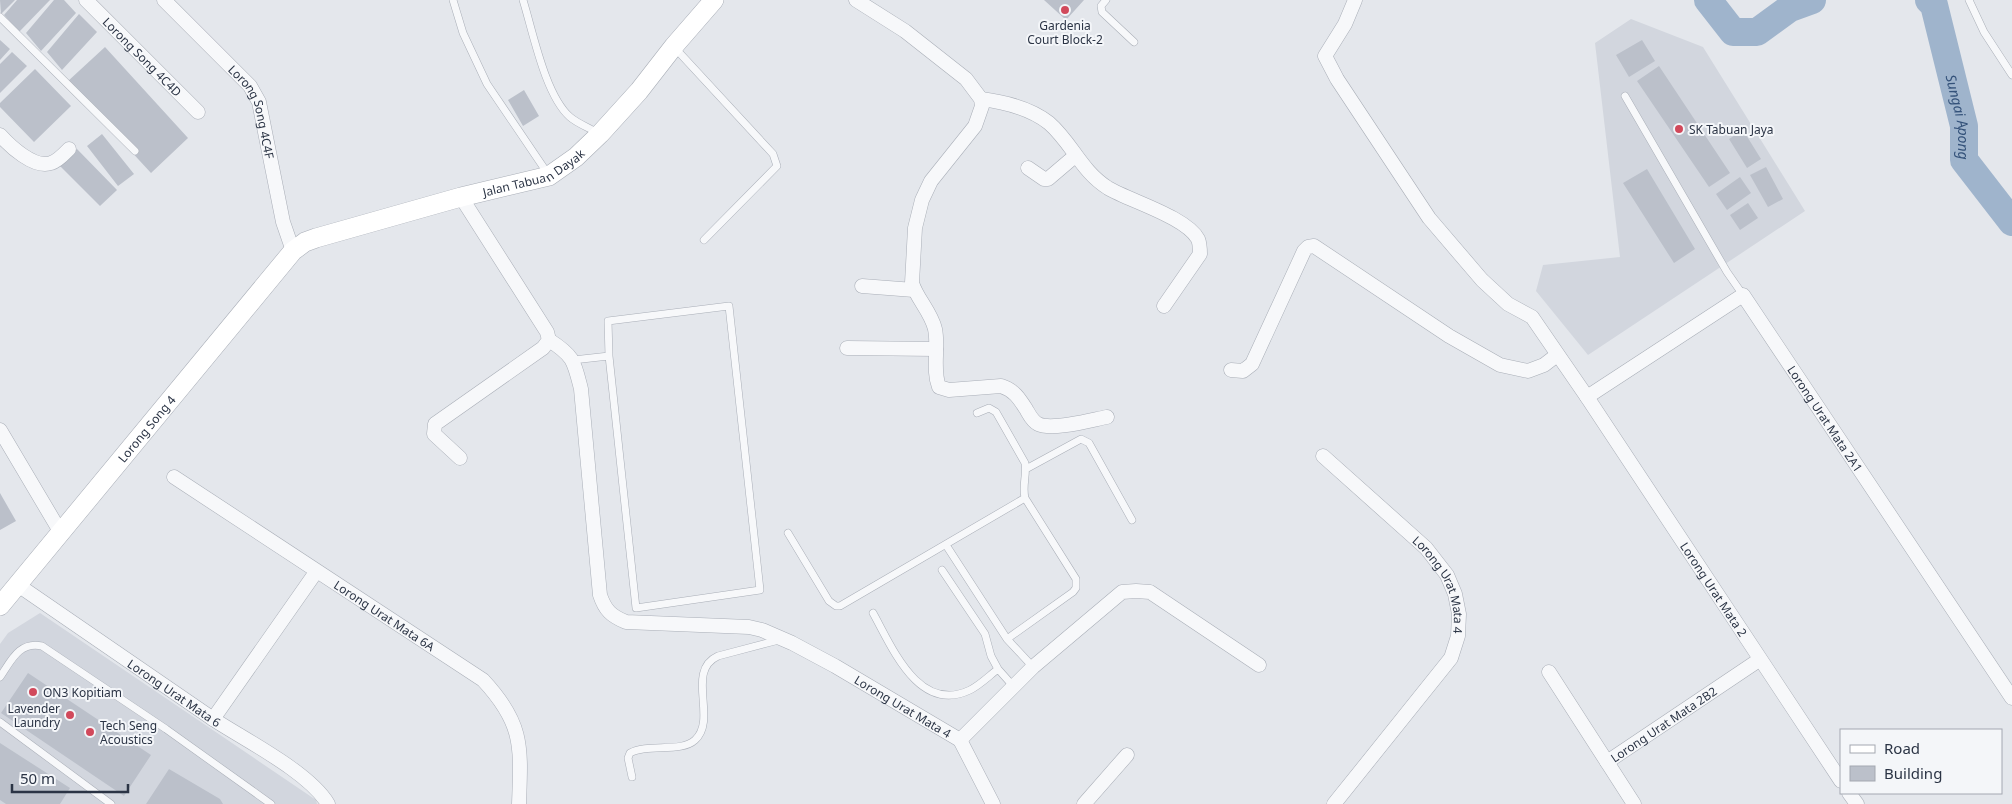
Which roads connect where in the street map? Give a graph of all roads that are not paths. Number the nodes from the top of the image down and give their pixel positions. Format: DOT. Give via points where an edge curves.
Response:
graph roads {
  1 [pos="86,0"];
  2 [pos="164,0"];
  3 [pos="453,0"];
  4 [pos="524,0"];
  5 [pos="714,0"];
  6 [pos="856,0"];
  7 [pos="1106,0"];
  8 [pos="1355,0"];
  9 [pos="1969,0"];
  10 [pos="0,17"];
  11 [pos="1134,42"];
  12 [pos="674,46"];
  13 [pos="2012,75"];
  14 [pos="1625,96"];
  15 [pos="981,99"];
  16 [pos="198,112"];
  17 [pos="600,134"];
  18 [pos="0,135"];
  19 [pos="70,149"];
  20 [pos="135,151"];
  21 [pos="1075,156"];
  22 [pos="1028,168"];
  23 [pos="549,176"];
  24 [pos="461,197"];
  25 [pos="704,240"];
  26 [pos="293,251"];
  27 [pos="862,286"];
  28 [pos="914,290"];
  29 [pos="1743,295"];
  30 [pos="1164,306"];
  31 [pos="549,340"];
  32 [pos="848,348"];
  33 [pos="936,349"];
  34 [pos="1557,355"];
  35 [pos="609,356"];
  36 [pos="573,360"];
  37 [pos="1231,370"];
  38 [pos="1587,397"];
  39 [pos="977,413"];
  40 [pos="1107,417"];
  41 [pos="0,430"];
  42 [pos="1323,456"];
  43 [pos="460,458"];
  44 [pos="1026,469"];
  45 [pos="174,477"];
  46 [pos="1025,498"];
  47 [pos="1132,520"];
  48 [pos="61,533"];
  49 [pos="788,533"];
  50 [pos="946,545"];
  51 [pos="942,570"];
  52 [pos="316,572"];
  53 [pos="18,585"];
  54 [pos="0,606"];
  55 [pos="873,614"];
  56 [pos="782,639"];
  57 [pos="1007,639"];
  58 [pos="1759,660"];
  59 [pos="1259,665"];
  60 [pos="1033,667"];
  61 [pos="998,669"];
  62 [pos="1549,672"];
  63 [pos="0,677"];
  64 [pos="1014,687"];
  65 [pos="2012,698"];
  66 [pos="213,719"];
  67 [pos="0,722"];
  68 [pos="960,740"];
  69 [pos="1127,755"];
  70 [pos="1607,762"];
  71 [pos="632,777"];
  72 [pos="1840,779"];
  73 [pos="269,803"];
  74 [pos="111,804"];
  75 [pos="328,804"];
  76 [pos="519,804"];
  77 [pos="993,804"];
  78 [pos="1084,804"];
  79 [pos="1334,804"];
  80 [pos="1634,804"];
  1 -- 16 [label="street, Lorong Song 4C4D"];
  2 -- 26 [label="street, Lorong Song 4C4F" via="250,86 259,102 282,222"];
  3 -- 23 [label="lane" via="463,33 487,84"];
  4 -- 17 [label="lane" via="546,75 558,103 570,117"];
  5 -- 12 [label="street, Jalan Tabuan Dayak"];
  6 -- 15 [label="street" via="905,31 966,80"];
  7 -- 11 [label="lane" via="1101,6 1102,12"];
  8 -- 34 [label="street, Lorong Urat Mata 2" via="1345,24 1325,56 1337,79 1429,218 1482,280 1508,304 1532,317"];
  9 -- 13 [label="lane" via="1984,32"];
  10 -- 20 [label="lane"];
  12 -- 17 [label="street, Jalan Tabuan Dayak"];
  12 -- 25 [label="lane" via="773,154 777,166"];
  14 -- 29 [label="lane"];
  15 -- 21 [label="street" via="1024,109 1049,123"];
  15 -- 28 [label="street" via="975,126 931,181 922,200 915,228"];
  17 -- 23 [label="street, Jalan Tabuan Dayak"];
  18 -- 19 [label="street" via="28,158 45,164 56,161"];
  21 -- 22 [label="street" via="1048,179"];
  21 -- 30 [label="street" via="1108,188 1182,225 1197,238 1200,254"];
  23 -- 24 [label="street, Jalan Tabuan Dayak"];
  24 -- 26 [label="street, Jalan Tabuan Dayak" via="316,238"];
  24 -- 31 [label="street"];
  26 -- 48 [label="street, Lorong Song 4"];
  27 -- 28 [label="street"];
  28 -- 33 [label="street" via="934,326"];
  29 -- 38 [label="street"];
  29 -- 65 [label="street, Lorong Urat Mata 2A1"];
  31 -- 36 [label="street"];
  31 -- 43 [label="street" via="543,348 435,424 434,434"];
  32 -- 33 [label="street"];
  33 -- 40 [label="street" via="936,381 944,390 1008,388 1040,425 1062,425"];
  34 -- 37 [label="street" via="1528,371 1500,364 1449,336 1314,246 1304,251 1252,364 1243,371"];
  34 -- 38 [label="street, Lorong Urat Mata 2"];
  35 -- 35 [label="lane" via="636,608 760,590 729,306 608,321"];
  35 -- 36 [label="lane"];
  36 -- 56 [label="street, Lorong Urat Mata 4" via="580,389 600,595 605,610 626,622 749,627"];
  38 -- 58 [label="street, Lorong Urat Mata 2"];
  39 -- 44 [label="lane" via="989,408 996,412"];
  41 -- 48 [label="street"];
  42 -- 79 [label="street, Lorong Urat Mata 4" via="1426,548 1447,575 1459,614 1458,636 1451,658"];
  44 -- 46 [label="lane"];
  44 -- 47 [label="lane" via="1081,439 1086,440"];
  45 -- 52 [label="street, Lorong Urat Mata 6A"];
  46 -- 50 [label="lane"];
  46 -- 57 [label="lane" via="1077,583 1073,592"];
  48 -- 53 [label="street, Lorong Song 4"];
  49 -- 50 [label="lane" via="829,601 836,606"];
  50 -- 57 [label="lane"];
  51 -- 61 [label="lane" via="985,634"];
  52 -- 66 [label="street"];
  52 -- 76 [label="street, Lorong Urat Mata 6A" via="462,665 496,694 506,708 518,738"];
  53 -- 54 [label="street, Lorong Song 4"];
  53 -- 66 [label="street, Lorong Urat Mata 6"];
  55 -- 61 [label="lane" via="909,674 939,695 954,695 972,689"];
  56 -- 68 [label="street, Lorong Urat Mata 4" via="835,666"];
  56 -- 71 [label="lane" via="709,660 704,666 700,733 686,745 630,753"];
  57 -- 60 [label="lane"];
  58 -- 70 [label="street, Lorong Urat Mata 2B2"];
  58 -- 72 [label="street, Lorong Urat Mata 2"];
  59 -- 60 [label="street" via="1150,592 1136,590 1122,592 1111,600"];
  60 -- 64 [label="street"];
  61 -- 64 [label="lane"];
  62 -- 70 [label="street"];
  63 -- 73 [label="lane" via="19,650 29,645 42,646"];
  64 -- 68 [label="street"];
  66 -- 75 [label="street, Lorong Urat Mata 6" via="306,780"];
  67 -- 74 [label="lane"];
  68 -- 77 [label="street, Lorong Urat Mata 4"];
  69 -- 78 [label="street"];
  70 -- 80 [label="street, Lorong Urat Mata 2B2"];
}
